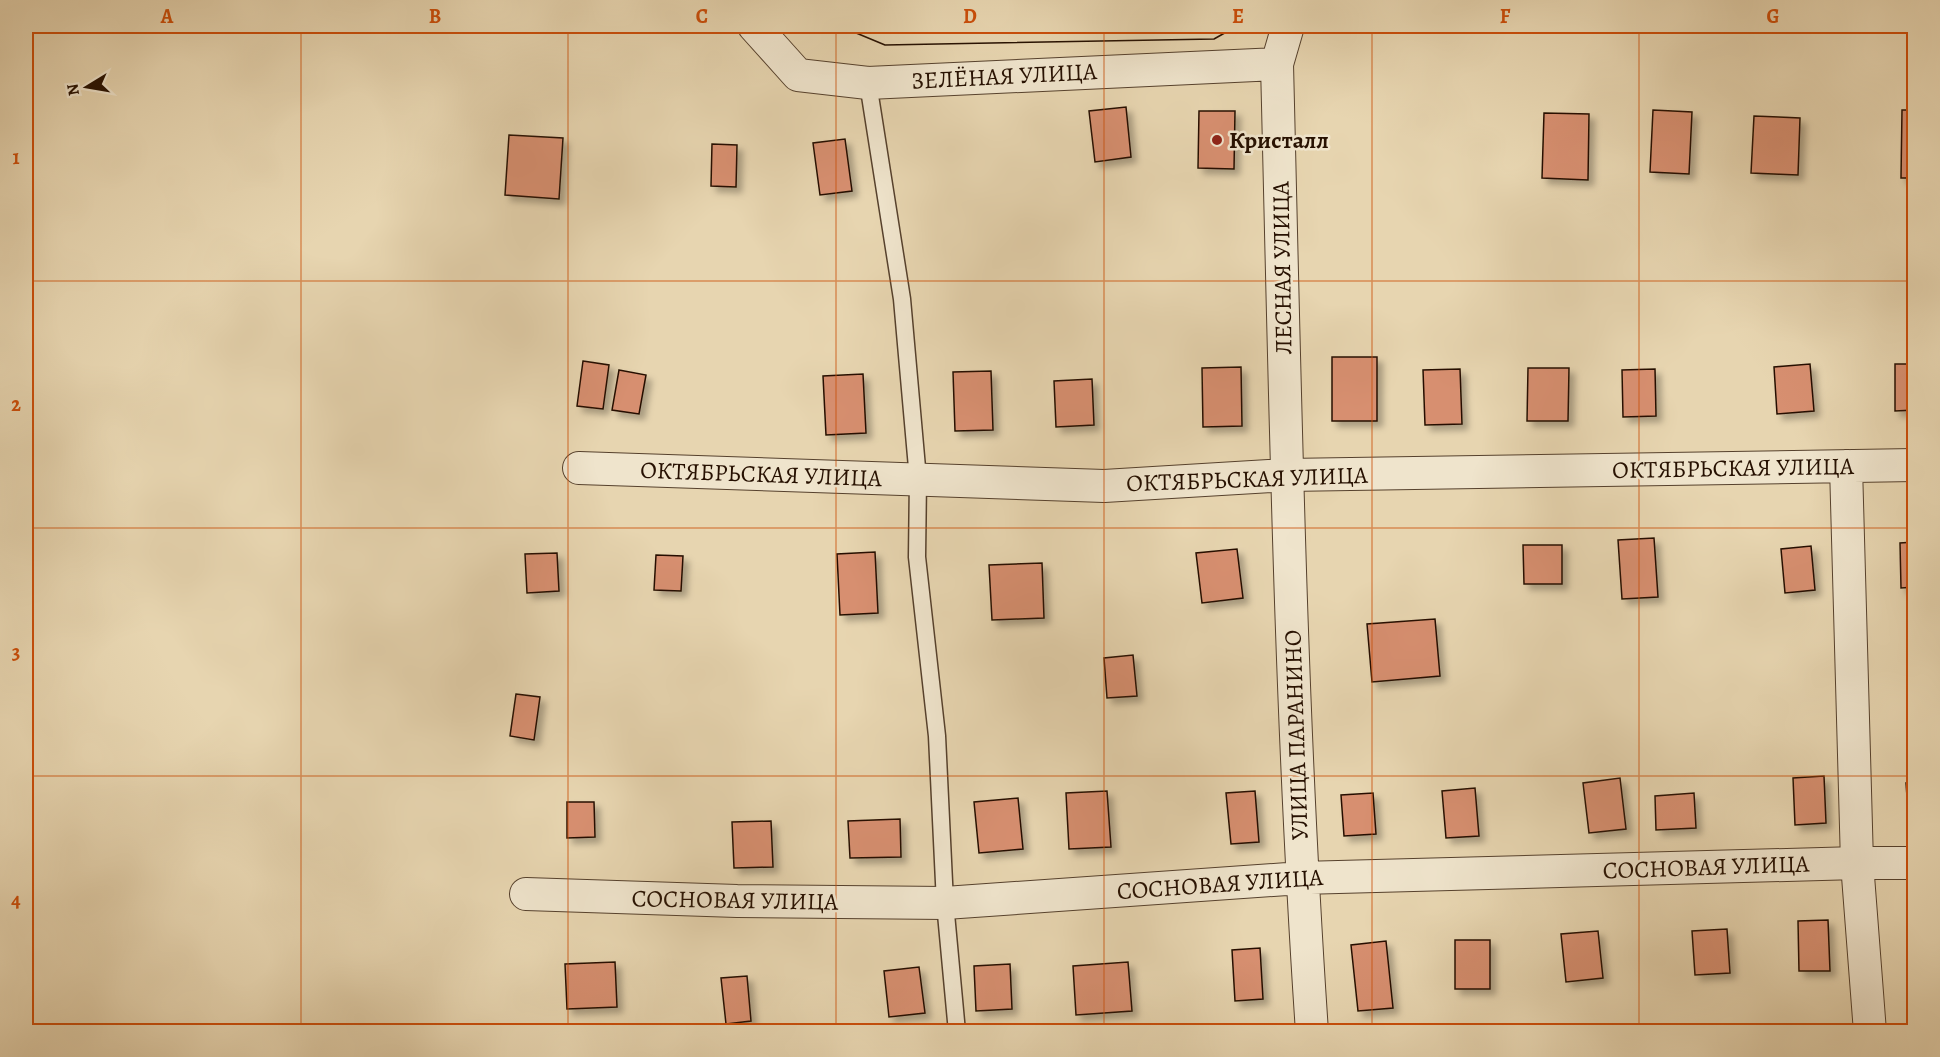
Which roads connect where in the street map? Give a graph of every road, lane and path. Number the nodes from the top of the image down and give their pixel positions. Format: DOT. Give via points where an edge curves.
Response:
graph roads {
  1 [pos="754,26"];
  2 [pos="1288,26"];
  3 [pos="1277,64"];
  4 [pos="868,83"];
  5 [pos="1914,465"];
  6 [pos="1846,466"];
  7 [pos="579,468"];
  8 [pos="1287,475"];
  9 [pos="918,479"];
  10 [pos="1857,863"];
  11 [pos="1914,863"];
  12 [pos="1301,878"];
  13 [pos="526,894"];
  14 [pos="945,903"];
  15 [pos="957,1032"];
  16 [pos="1312,1032"];
  17 [pos="1870,1032"];
  1 -- 4 [label="street, ЗЕЛЁНАЯ УЛИЦА" via="798,75"];
  2 -- 3 [label="street, ЛЕСНАЯ УЛИЦА"];
  3 -- 4 [label="street, ЗЕЛЁНАЯ УЛИЦА"];
  3 -- 8 [label="street, ЛЕСНАЯ УЛИЦА"];
  4 -- 9 [label="lane" via="902,299"];
  5 -- 6 [label="street, ОКТЯБРЬСКАЯ УЛИЦА"];
  6 -- 8 [label="street, ОКТЯБРЬСКАЯ УЛИЦА"];
  6 -- 10 [label="street"];
  7 -- 9 [label="street, ОКТЯБРЬСКАЯ УЛИЦА"];
  8 -- 9 [label="street, ОКТЯБРЬСКАЯ УЛИЦА" via="1104,486"];
  8 -- 12 [label="street, УЛИЦА ПАРАНИНО"];
  9 -- 14 [label="lane" via="916,557 937,736"];
  10 -- 11 [label="street, СОСНОВАЯ УЛИЦА"];
  10 -- 12 [label="street, СОСНОВАЯ УЛИЦА"];
  10 -- 17 [label="street"];
  12 -- 14 [label="street, СОСНОВАЯ УЛИЦА"];
  12 -- 16 [label="street, УЛИЦА ПАРАНИНО"];
  13 -- 14 [label="street, СОСНОВАЯ УЛИЦА"];
  14 -- 15 [label="lane"];
}
